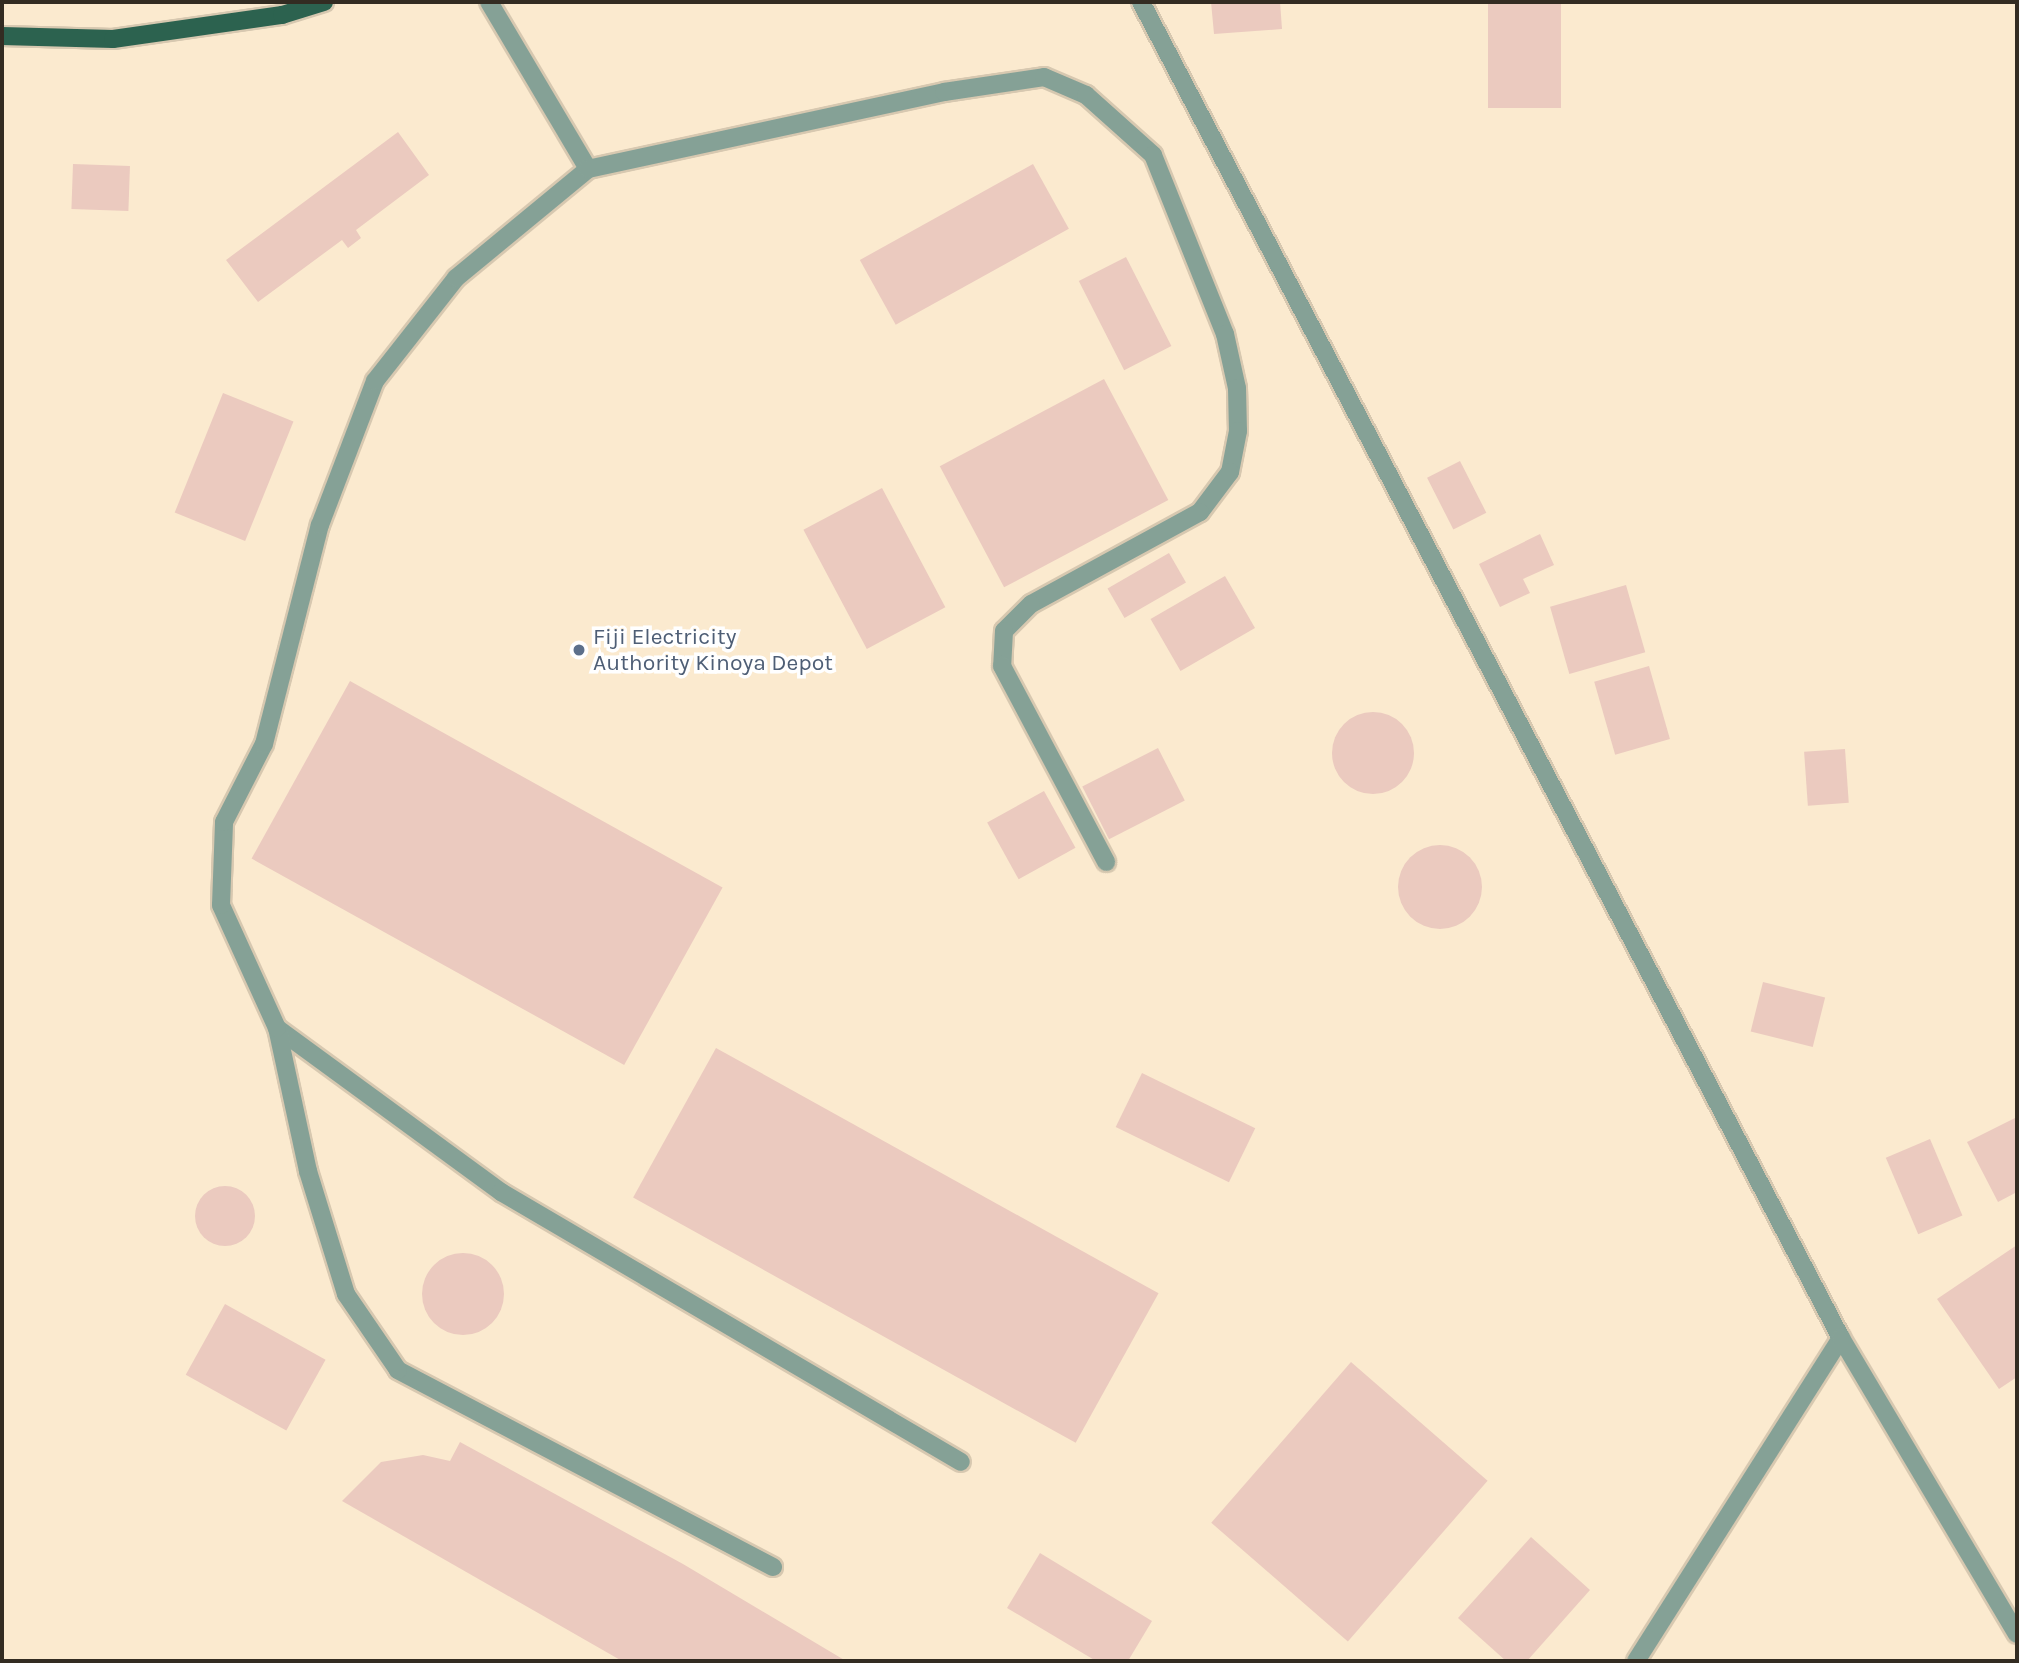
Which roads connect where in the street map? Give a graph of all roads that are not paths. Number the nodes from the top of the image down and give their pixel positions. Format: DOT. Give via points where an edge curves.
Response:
graph roads {
  1 [pos="324,2"];
  2 [pos="489,2"];
  3 [pos="1141,2"];
  4 [pos="2,36"];
  5 [pos="587,169"];
  6 [pos="1106,862"];
  7 [pos="277,1028"];
  8 [pos="1841,1338"];
  9 [pos="961,1462"];
  10 [pos="773,1567"];
  11 [pos="2017,1634"];
  12 [pos="1636,1661"];
  1 -- 4 [label="main road" via="282,15 113,39"];
  2 -- 5 [label="street"];
  3 -- 8 [label="street"];
  5 -- 6 [label="street" via="944,92 1044,77 1086,95 1153,155 1225,334 1237,388 1238,431 1230,472 1200,512 1031,604 1004,631 1002,666"];
  5 -- 7 [label="street" via="456,278 375,381 320,525 264,744 224,822 221,905"];
  7 -- 9 [label="street" via="500,1192"];
  7 -- 10 [label="street" via="308,1171 346,1294 398,1370"];
  8 -- 11 [label="street"];
  8 -- 12 [label="street"];
}
